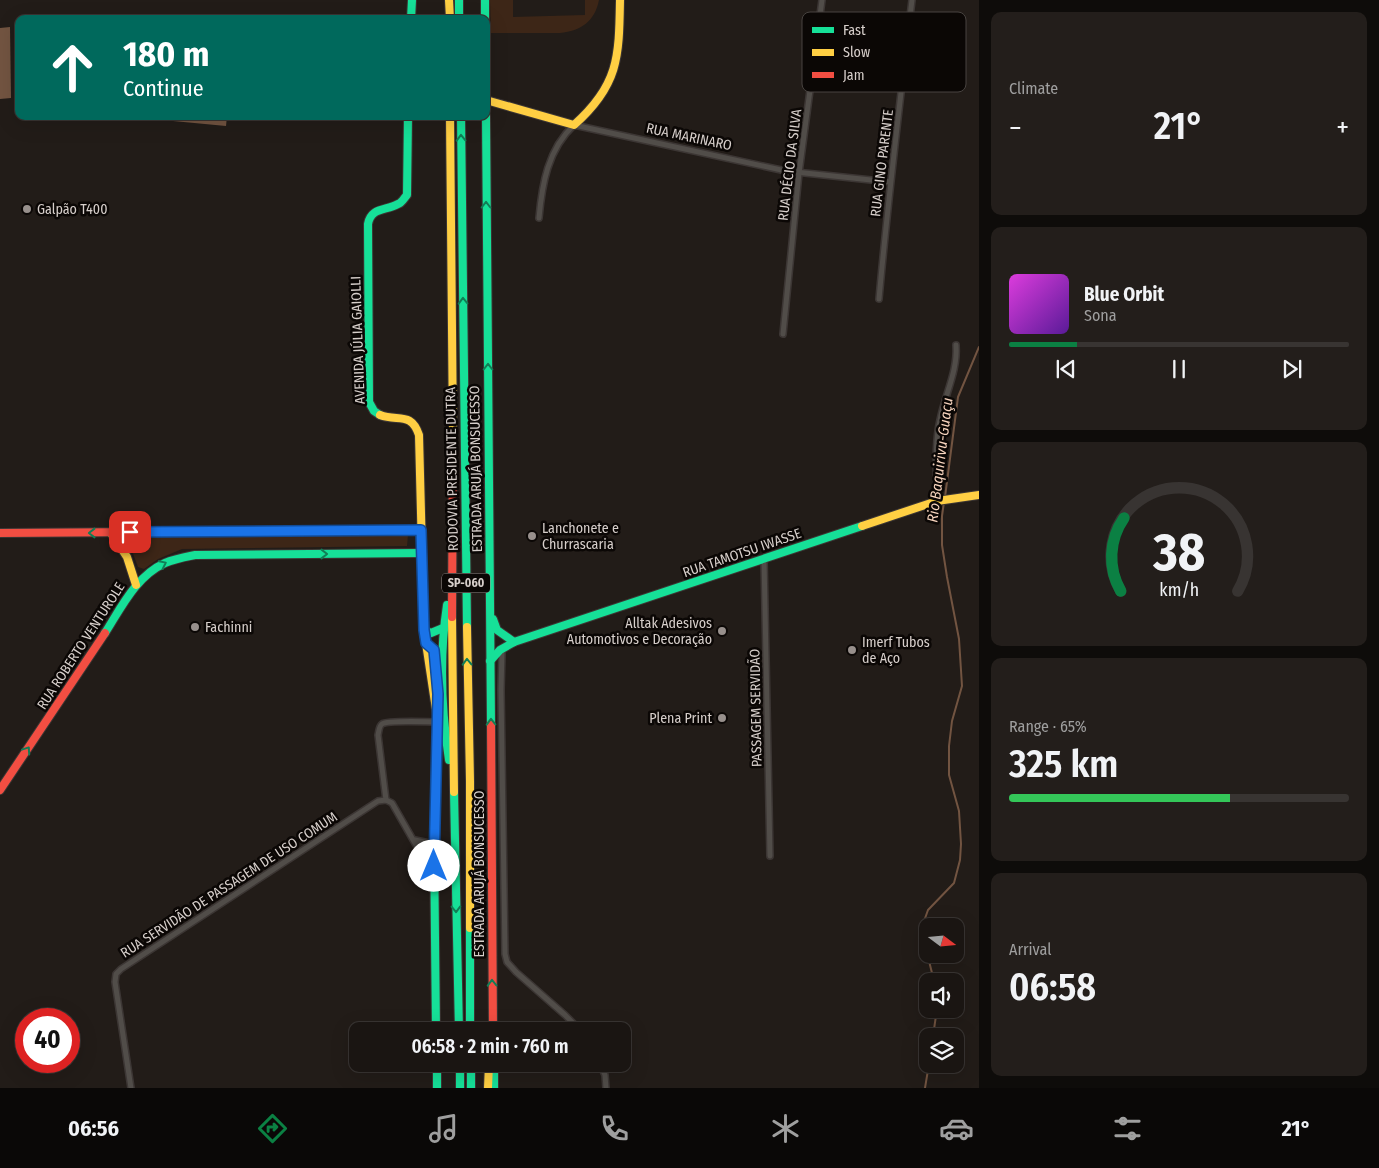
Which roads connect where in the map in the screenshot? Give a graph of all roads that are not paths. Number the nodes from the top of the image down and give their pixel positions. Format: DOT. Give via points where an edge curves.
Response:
graph roads {
  1 [pos="412,0"];
  2 [pos="449,0"];
  3 [pos="459,0"];
  4 [pos="485,0"];
  5 [pos="620,0"];
  6 [pos="411,15"];
  7 [pos="450,15"];
  8 [pos="459,15"];
  9 [pos="485,15"];
  10 [pos="810,92"];
  11 [pos="902,92"];
  12 [pos="490,101"];
  13 [pos="408,120"];
  14 [pos="450,120"];
  15 [pos="460,120"];
  16 [pos="486,120"];
  17 [pos="574,124"];
  18 [pos="799,173"];
  19 [pos="890,182"];
  20 [pos="539,218"];
  21 [pos="879,299"];
  22 [pos="783,334"];
  23 [pos="956,344"];
  24 [pos="979,495"];
  25 [pos="937,501"];
  26 [pos="421,530"];
  27 [pos="111,532"];
  28 [pos="0,533"];
  29 [pos="422,553"];
  30 [pos="764,559"];
  31 [pos="452,573"];
  32 [pos="136,585"];
  33 [pos="490,616"];
  34 [pos="443,628"];
  35 [pos="424,630"];
  36 [pos="514,642"];
  37 [pos="504,647"];
  38 [pos="490,661"];
  39 [pos="436,719"];
  40 [pos="445,740"];
  41 [pos="0,790"];
  42 [pos="454,790"];
  43 [pos="386,800"];
  44 [pos="414,840"];
  45 [pos="434,844"];
  46 [pos="770,856"];
  47 [pos="434,866"];
  48 [pos="436,1022"];
  49 [pos="459,1022"];
  50 [pos="470,1022"];
  51 [pos="493,1022"];
  52 [pos="572,1022"];
  53 [pos="437,1072"];
  54 [pos="460,1072"];
  55 [pos="471,1072"];
  56 [pos="489,1072"];
  57 [pos="494,1072"];
  58 [pos="604,1072"];
  59 [pos="131,1088"];
  60 [pos="437,1088"];
  61 [pos="460,1088"];
  62 [pos="471,1088"];
  63 [pos="488,1088"];
  64 [pos="494,1088"];
  65 [pos="606,1088"];
  1 -- 6 [label="main road"];
  2 -- 7 [label="main road"];
  3 -- 8 [label="main road"];
  4 -- 9 [label="main road"];
  5 -- 17 [label="main road" via="618,45 608,85 599,100"];
  10 -- 18 [label="street, RUA DÉCIO DA SILVA"];
  11 -- 19 [label="street, RUA GINO PARENTE"];
  12 -- 17 [label="main road, RUA MARINARO"];
  13 -- 26 [label="main road, AVENIDA JÚLIA GAIOLLI" via="407,195 400,204 375,211 368,224 369,402 375,414 409,419 416,425"];
  14 -- 31 [label="main road, RODOVIA PRESIDENTE DUTRA / SP-060"];
  50 -- 15 [label="main road, RODOVIA PRESIDENTE DUTRA / SP-060, one-way" via="470,781"];
  33 -- 16 [label="main road, ESTRADA ARUJÁ BONSUCESSO, one-way"];
  17 -- 18 [label="street, RUA MARINARO"];
  17 -- 20 [label="street" via="559,144 546,174"];
  18 -- 19 [label="street, RUA MARINARO"];
  18 -- 22 [label="street, RUA DÉCIO DA SILVA"];
  19 -- 21 [label="street, RUA GINO PARENTE"];
  23 -- 25 [label="street" via="956,361 938,433"];
  24 -- 25 [label="main road, RUA TAMOTSU IWASSE"];
  25 -- 30 [label="main road, RUA TAMOTSU IWASSE"];
  26 -- 27 [label="main road"];
  26 -- 29 [label="main road, AVENIDA JÚLIA GAIOLLI"];
  27 -- 28 [label="main road, one-way"];
  27 -- 32 [label="main road" via="128,556"];
  32 -- 29 [label="main road, RUA ROBERTO VENTUROLE, one-way" via="166,562 195,554"];
  29 -- 35 [label="main road, AVENIDA JÚLIA GAIOLLI"];
  30 -- 36 [label="main road, RUA TAMOTSU IWASSE"];
  30 -- 46 [label="street, PASSAGEM SERVIDÃO"];
  31 -- 34 [label="main road"];
  31 -- 42 [label="main road, RODOVIA PRESIDENTE DUTRA / SP-060"];
  41 -- 32 [label="main road, RUA ROBERTO VENTUROLE, one-way"];
  33 -- 36 [label="main road" via="497,630"];
  33 -- 38 [label="main road, ESTRADA ARUJÁ BONSUCESSO"];
  34 -- 35 [label="main road" via="432,633"];
  34 -- 40 [label="main road"];
  35 -- 39 [label="main road, AVENIDA JÚLIA GAIOLLI" via="426,643 434,650 438,694"];
  36 -- 37 [label="main road, RUA TAMOTSU IWASSE"];
  37 -- 38 [label="main road, RUA TAMOTSU IWASSE"];
  37 -- 52 [label="street" via="507,962"];
  51 -- 38 [label="main road, ESTRADA ARUJÁ BONSUCESSO, one-way"];
  39 -- 40 [label="main road"];
  39 -- 43 [label="street" via="390,722 380,726 378,735"];
  39 -- 45 [label="main road, AVENIDA JÚLIA GAIOLLI"];
  40 -- 42 [label="main road"];
  42 -- 49 [label="main road, RODOVIA PRESIDENTE DUTRA / SP-060, one-way"];
  43 -- 44 [label="street" via="395,806"];
  43 -- 59 [label="street, RUA SERVIDÃO DE PASSAGEM DE USO COMUM" via="375,802 118,971 115,982"];
  44 -- 45 [label="street"];
  44 -- 47 [label="street" via="424,859"];
  45 -- 47 [label="main road, AVENIDA JÚLIA GAIOLLI"];
  47 -- 48 [label="main road, AVENIDA JÚLIA GAIOLLI"];
  53 -- 60 [label="main road"];
  54 -- 61 [label="main road"];
  55 -- 62 [label="main road"];
  56 -- 63 [label="main road"];
  57 -- 64 [label="main road"];
  58 -- 65 [label="street"];
}
